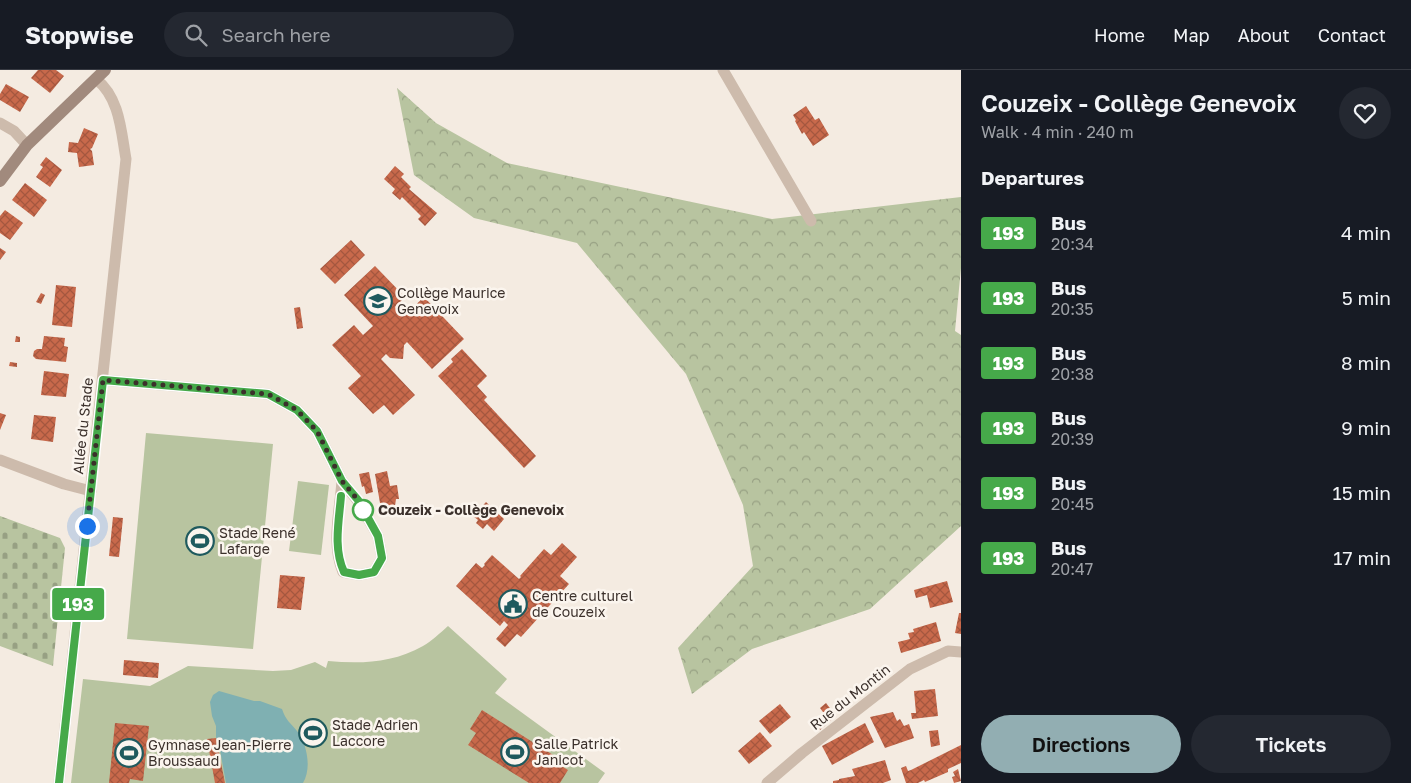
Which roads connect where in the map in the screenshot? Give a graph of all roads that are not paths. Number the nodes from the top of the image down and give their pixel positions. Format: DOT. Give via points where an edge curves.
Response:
graph roads {
  1 [pos="105,70"];
  2 [pos="723,70"];
  3 [pos="96,80"];
  4 [pos="0,123"];
  5 [pos="27,145"];
  6 [pos="0,181"];
  7 [pos="811,221"];
  8 [pos="103,380"];
  9 [pos="0,460"];
  10 [pos="342,481"];
  11 [pos="91,491"];
  12 [pos="961,652"];
  13 [pos="58,783"];
  14 [pos="767,783"];
  1 -- 3 [label="street"];
  2 -- 7 [label="street"];
  3 -- 5 [label="street"];
  3 -- 8 [label="street, Allée du Stade" via="118,109 126,159"];
  4 -- 5 [label="street" via="14,131"];
  5 -- 6 [label="street"];
  8 -- 10 [label="street" via="268,394 297,410 317,431"];
  8 -- 11 [label="street, Allée du Stade"];
  9 -- 11 [label="street"];
  10 -- 10 [label="street" via="338,560 344,572 359,575 374,572 382,558 378,536 358,500"];
  11 -- 13 [label="street, Allée du Stade"];
  12 -- 14 [label="street, Rue du Montin" via="948,651 910,670"];
}
